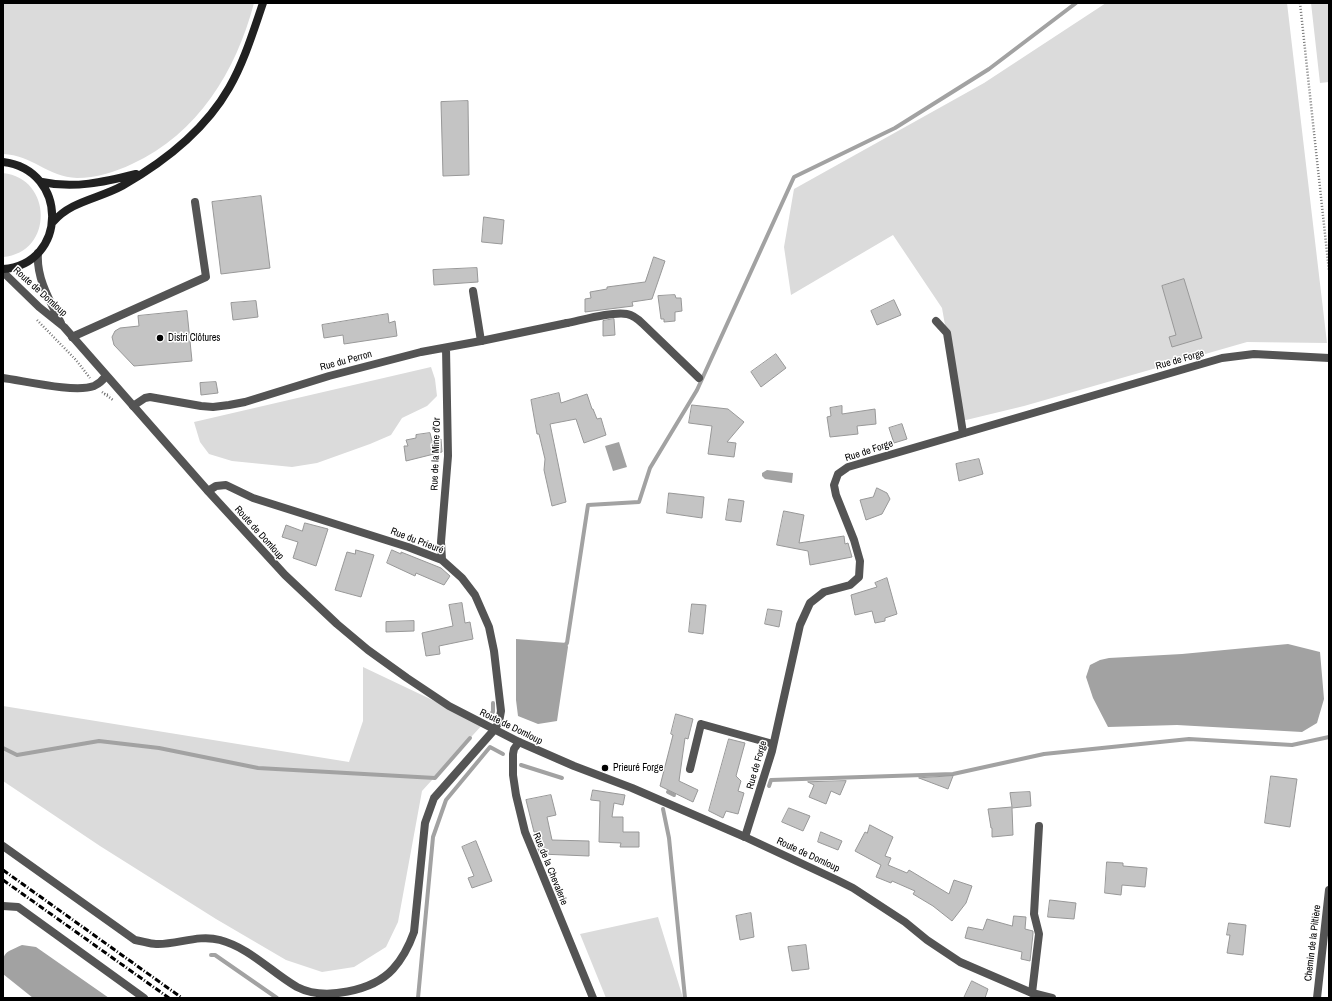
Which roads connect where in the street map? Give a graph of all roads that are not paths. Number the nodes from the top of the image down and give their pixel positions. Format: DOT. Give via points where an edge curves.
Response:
graph roads {
  1 [pos="263,3"];
  2 [pos="3,162"];
  3 [pos="144,172"];
  4 [pos="42,182"];
  5 [pos="195,202"];
  6 [pos="52,222"];
  7 [pos="38,253"];
  8 [pos="3,269"];
  9 [pos="3,272"];
  10 [pos="473,291"];
  11 [pos="936,321"];
  12 [pos="64,327"];
  13 [pos="72,337"];
  14 [pos="481,341"];
  15 [pos="446,348"];
  16 [pos="1329,358"];
  17 [pos="106,376"];
  18 [pos="3,378"];
  19 [pos="699,378"];
  20 [pos="133,406"];
  21 [pos="963,433"];
  22 [pos="208,491"];
  23 [pos="442,560"];
  24 [pos="494,730"];
  25 [pos="519,742"];
  26 [pos="773,744"];
  27 [pos="690,769"];
  28 [pos="1039,826"];
  29 [pos="745,837"];
  30 [pos="3,846"];
  31 [pos="1329,890"];
  32 [pos="3,906"];
  33 [pos="1032,994"];
  34 [pos="144,998"];
  35 [pos="593,998"];
  36 [pos="1052,998"];
  37 [pos="1316,998"];
  1 -- 3 [label="main road" via="241,62 222,99 191,135"];
  2 -- 4 [label="main road" via="21,166"];
  3 -- 4 [label="main road" via="93,184"];
  3 -- 6 [label="main road" via="121,186 69,208"];
  4 -- 6 [label="main road" via="52,205"];
  5 -- 13 [label="street" via="206,277"];
  6 -- 7 [label="main road" via="48,238"];
  7 -- 8 [label="main road" via="24,263"];
  7 -- 12 [label="street, Route de Domloup" via="37,263 44,288"];
  9 -- 12 [label="street, Route de Domloup"];
  10 -- 14 [label="street"];
  11 -- 21 [label="street" via="947,333"];
  12 -- 13 [label="street, Route de Domloup"];
  13 -- 17 [label="street, Route de Domloup"];
  14 -- 15 [label="street, Rue du Perron"];
  14 -- 19 [label="street, Rue du Perron" via="614,314 627,314 643,324"];
  15 -- 20 [label="street, Rue du Perron" via="329,376 245,402 207,407 150,397"];
  15 -- 23 [label="street, Rue de la Mine d'Or" via="448,456 441,542"];
  16 -- 21 [label="street, Rue de Forge" via="1254,354 1222,358"];
  17 -- 18 [label="street" via="96,385 74,389"];
  17 -- 20 [label="street, Route de Domloup"];
  20 -- 22 [label="street, Route de Domloup"];
  21 -- 26 [label="street, Rue de Forge" via="848,467 838,474 834,485 836,495 860,561 859,577 850,585 824,592 810,603 800,624"];
  22 -- 23 [label="street, Rue du Prieuré" via="216,486 226,485 253,498"];
  22 -- 24 [label="street, Route de Domloup" via="284,575 368,650 449,706"];
  23 -- 24 [label="street, Rue du Prieuré" via="462,578 475,595 489,627 501,711"];
  24 -- 25 [label="street, Route de Domloup"];
  24 -- 30 [label="street" via="434,798 425,823 414,932 409,947 392,970 380,979 342,994 318,994 298,988 261,960 233,944 218,939 191,938 156,944 136,940"];
  25 -- 29 [label="street, Route de Domloup"];
  25 -- 35 [label="street, Rue de la Chevalerie" via="513,754 513,775 525,832"];
  26 -- 27 [label="street" via="701,724"];
  26 -- 29 [label="street, Rue de Forge"];
  28 -- 33 [label="street" via="1034,914 1040,934"];
  29 -- 33 [label="street, Route de Domloup" via="853,888 960,962"];
  31 -- 37 [label="street, Chemin de la Piltière"];
  32 -- 34 [label="street" via="18,907"];
  33 -- 36 [label="street, Route de Domloup"];
}
